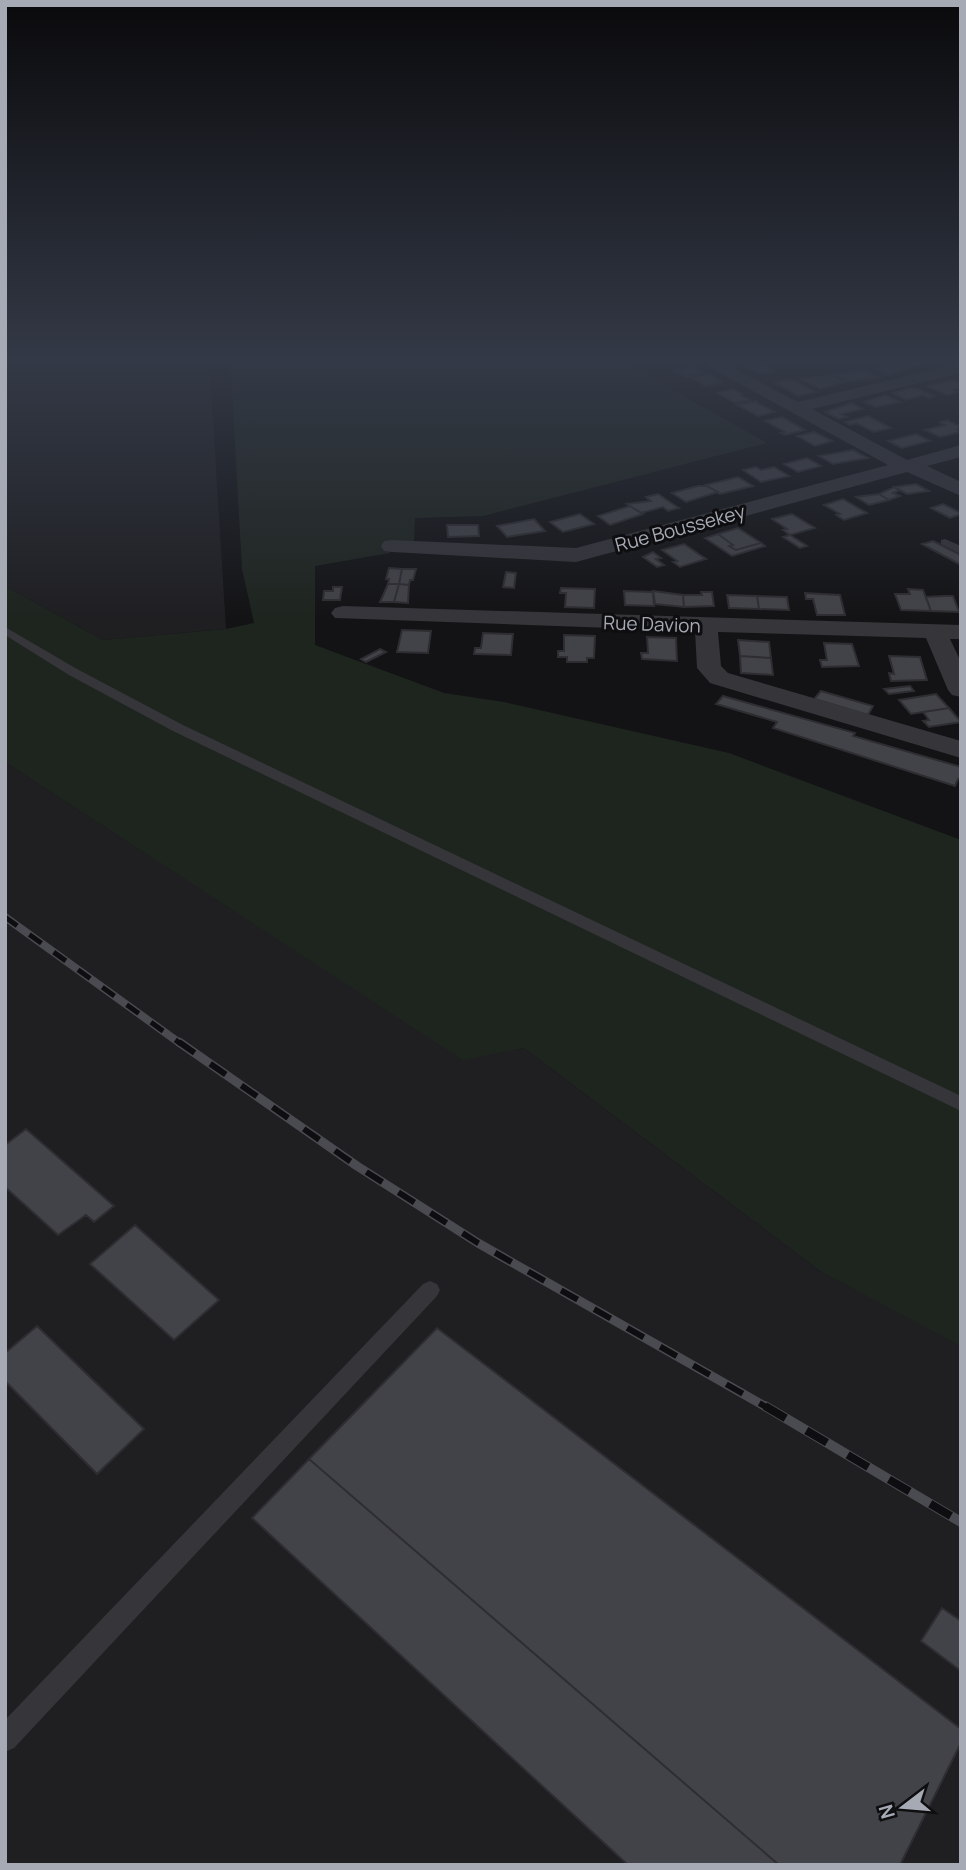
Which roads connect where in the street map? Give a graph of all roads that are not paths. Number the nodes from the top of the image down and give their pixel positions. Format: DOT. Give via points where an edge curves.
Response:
graph roads {
  1 [pos="865,444"];
  2 [pos="961,451"];
  3 [pos="907,466"];
  4 [pos="961,491"];
  5 [pos="945,542"];
  6 [pos="392,546"];
  7 [pos="961,551"];
  8 [pos="343,613"];
  9 [pos="706,625"];
  10 [pos="5,630"];
  11 [pos="936,632"];
  12 [pos="961,632"];
  13 [pos="961,690"];
  14 [pos="961,750"];
  15 [pos="961,1104"];
  16 [pos="430,1290"];
  17 [pos="5,1739"];
  1 -- 3 [label="street"];
  2 -- 3 [label="street, Rue Boussekey"];
  3 -- 4 [label="street"];
  3 -- 6 [label="street, Rue Boussekey" via="576,555"];
  5 -- 7 [label="lane"];
  8 -- 9 [label="street, Rue Davion"];
  9 -- 11 [label="street, Rue Davion"];
  9 -- 14 [label="street" via="709,668 719,678"];
  10 -- 15 [label="lane" via="200,738"];
  11 -- 12 [label="street, Rue Davion"];
  11 -- 13 [label="street"];
  16 -- 17 [label="lane"];
}
